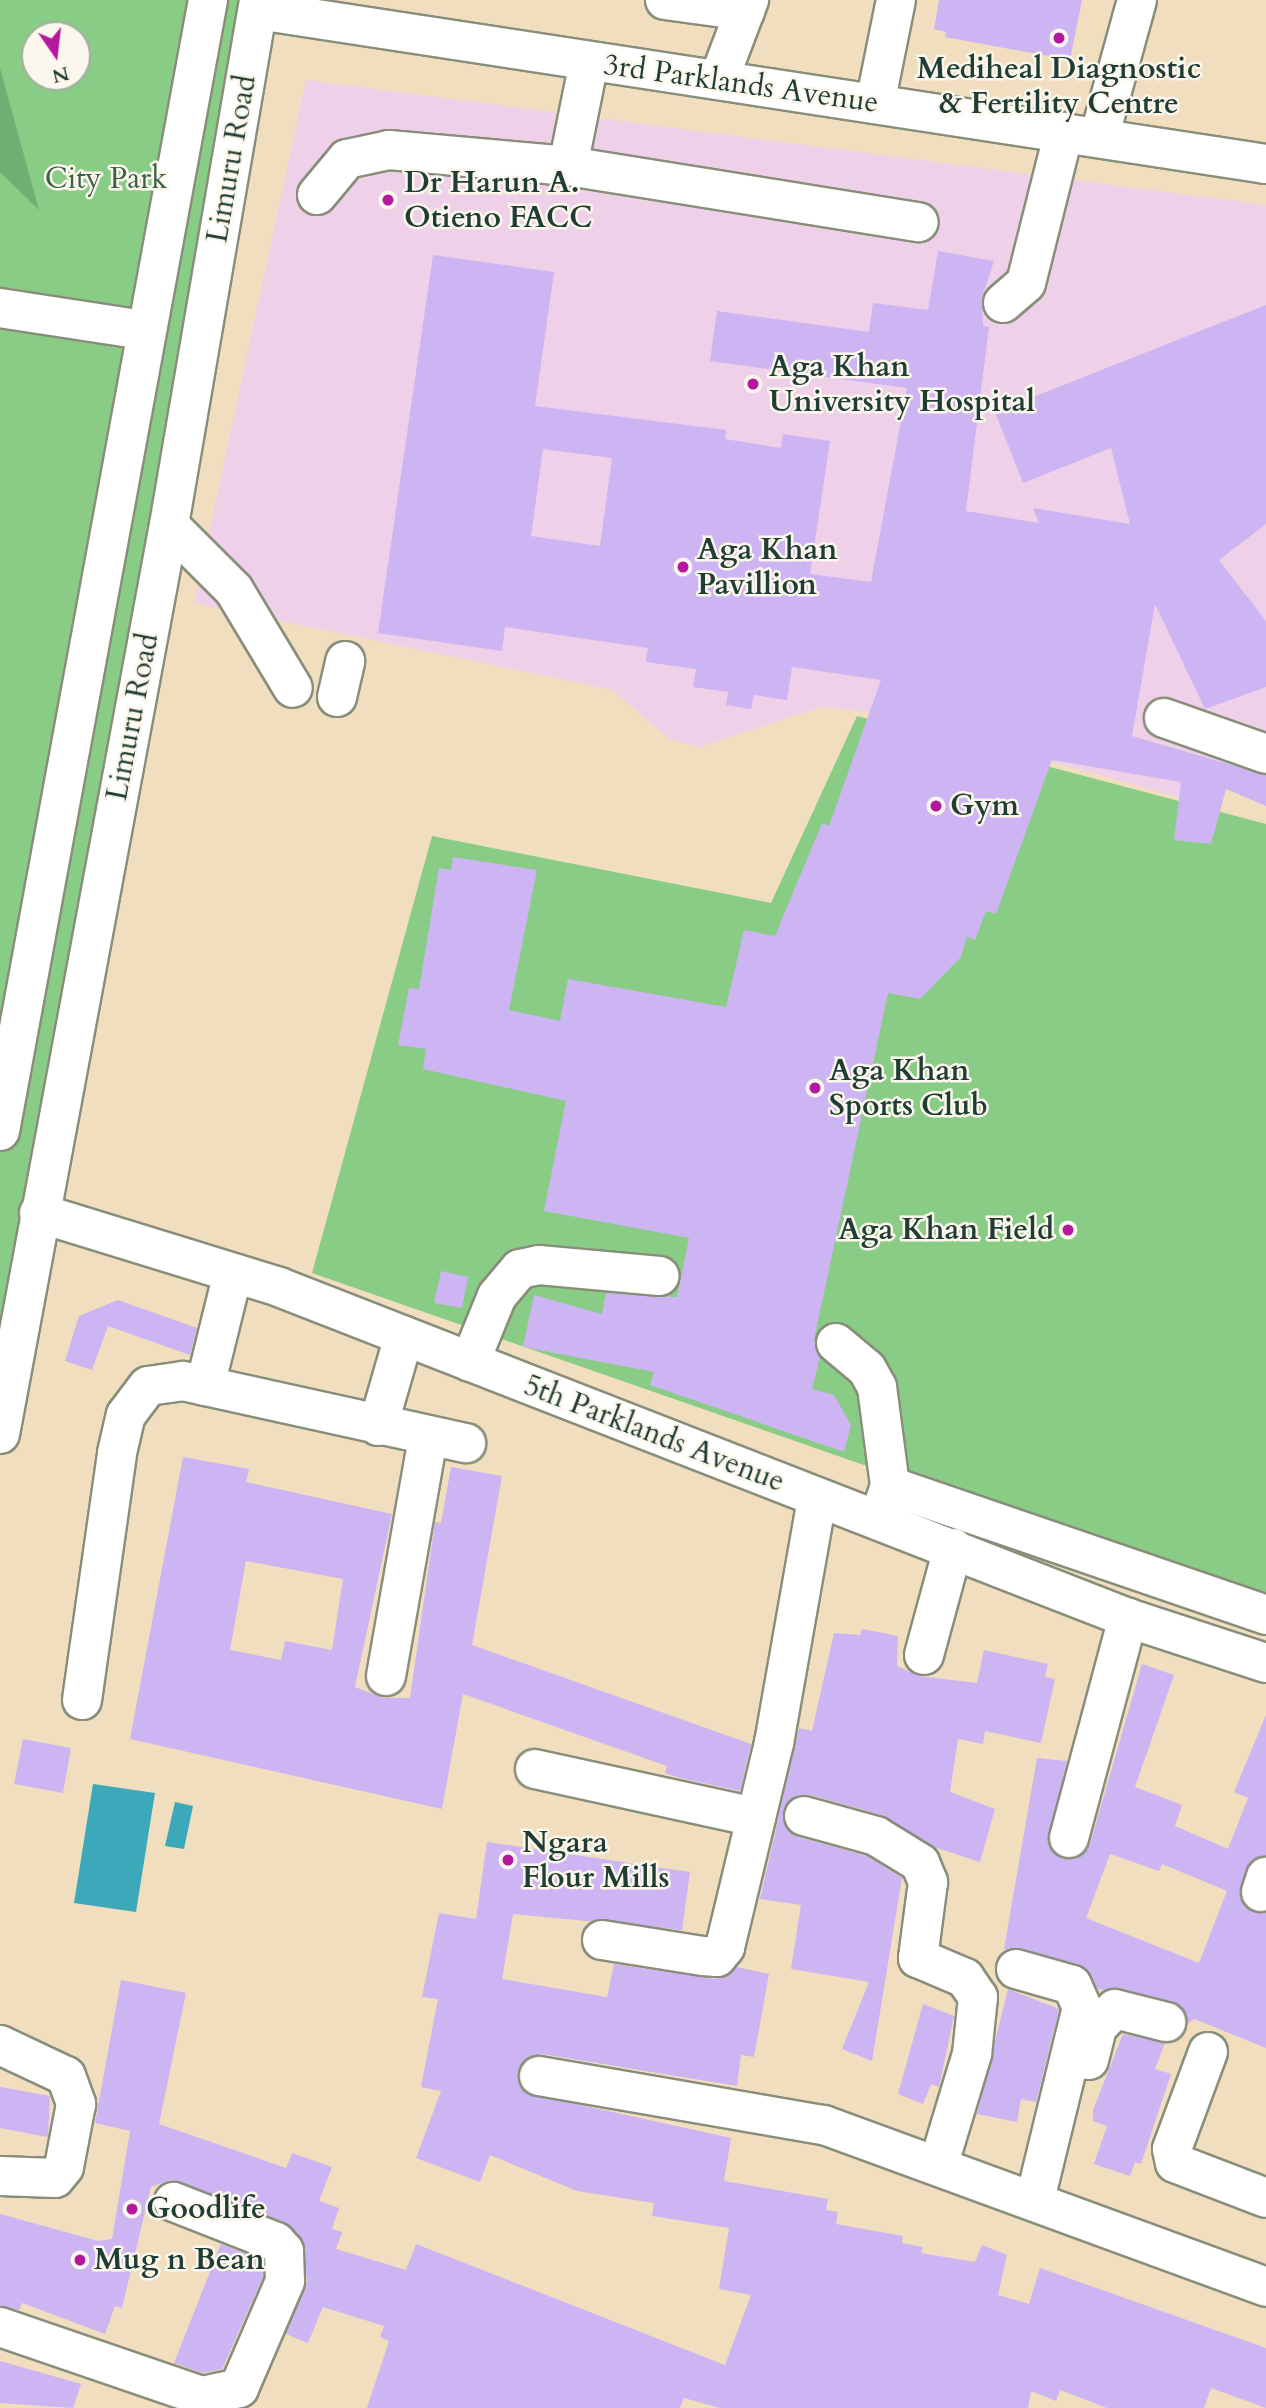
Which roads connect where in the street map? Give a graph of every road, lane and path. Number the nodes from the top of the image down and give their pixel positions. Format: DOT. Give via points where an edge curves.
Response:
graph roads {
  1 [pos="208,0"];
  2 [pos="218,0"];
  3 [pos="665,0"];
  4 [pos="896,0"];
  5 [pos="1137,0"];
  6 [pos="259,5"];
  7 [pos="747,6"];
  8 [pos="589,62"];
  9 [pos="719,79"];
  10 [pos="875,104"];
  11 [pos="1081,135"];
  12 [pos="1266,164"];
  13 [pos="568,166"];
  14 [pos="317,195"];
  15 [pos="919,222"];
  16 [pos="1003,303"];
  17 [pos="0,308"];
  18 [pos="144,330"];
  19 [pos="169,525"];
  20 [pos="293,688"];
  21 [pos="1164,718"];
  22 [pos="1266,754"];
  23 [pos="0,1130"];
  24 [pos="39,1213"];
  25 [pos="233,1273"];
  26 [pos="659,1276"];
  27 [pos="404,1336"];
  28 [pos="836,1343"];
  29 [pos="470,1362"];
  30 [pos="205,1386"];
  31 [pos="378,1426"];
  32 [pos="0,1434"];
  33 [pos="429,1438"];
  34 [pos="466,1443"];
  35 [pos="817,1498"];
  36 [pos="884,1503"];
  37 [pos="953,1548"];
  38 [pos="1266,1615"];
  39 [pos="1128,1618"];
  40 [pos="924,1655"];
  41 [pos="1266,1663"];
  42 [pos="386,1676"];
  43 [pos="82,1700"];
  44 [pos="535,1769"];
  45 [pos="804,1816"];
  46 [pos="757,1817"];
  47 [pos="1069,1838"];
  48 [pos="602,1940"];
  49 [pos="1016,1969"];
  50 [pos="1166,2022"];
  51 [pos="0,2046"];
  52 [pos="1209,2052"];
  53 [pos="539,2076"];
  54 [pos="939,2163"];
  55 [pos="0,2176"];
  56 [pos="1266,2198"];
  57 [pos="174,2202"];
  58 [pos="1044,2204"];
  59 [pos="1266,2287"];
  60 [pos="0,2327"];
  1 -- 18 [label="street, Limuru Road"];
  2 -- 6 [label="street, 3rd Parklands Avenue"];
  3 -- 7 [label="street"];
  4 -- 10 [label="street"];
  5 -- 11 [label="street"];
  6 -- 8 [label="street, 3rd Parklands Avenue"];
  6 -- 19 [label="street, Limuru Road"];
  7 -- 9 [label="street"];
  8 -- 9 [label="street, 3rd Parklands Avenue"];
  8 -- 13 [label="street"];
  9 -- 10 [label="street, 3rd Parklands Avenue"];
  10 -- 11 [label="street, 3rd Parklands Avenue"];
  11 -- 12 [label="street, 3rd Parklands Avenue"];
  11 -- 16 [label="street" via="1026,283"];
  13 -- 14 [label="street" via="370,151 347,159"];
  13 -- 15 [label="street"];
  17 -- 18 [label="street"];
  18 -- 23 [label="street, Limuru Road"];
  19 -- 20 [label="street" via="234,590"];
  19 -- 24 [label="street, Limuru Road"];
  21 -- 22 [label="street"];
  24 -- 25 [label="street, 5th Parklands Avenue"];
  24 -- 32 [label="street, Limuru Road"];
  25 -- 27 [label="street, 5th Parklands Avenue"];
  25 -- 30 [label="street"];
  26 -- 29 [label="street" via="538,1265 520,1269 498,1296"];
  27 -- 29 [label="street, 5th Parklands Avenue"];
  27 -- 31 [label="street"];
  28 -- 36 [label="street" via="867,1369 877,1387"];
  29 -- 35 [label="street, 5th Parklands Avenue"];
  30 -- 31 [label="street"];
  30 -- 43 [label="street" via="148,1386 126,1415"];
  31 -- 33 [label="street"];
  33 -- 34 [label="street"];
  33 -- 42 [label="street"];
  35 -- 36 [label="street, 5th Parklands Avenue"];
  35 -- 46 [label="street"];
  36 -- 37 [label="street, 5th Parklands Avenue"];
  36 -- 38 [label="street"];
  37 -- 39 [label="street, 5th Parklands Avenue"];
  37 -- 40 [label="street"];
  39 -- 41 [label="street, 5th Parklands Avenue"];
  39 -- 47 [label="street"];
  44 -- 46 [label="street"];
  45 -- 54 [label="street" via="876,1836 920,1863 928,1882 918,1958 965,1978 978,1997 972,2054"];
  46 -- 48 [label="street" via="725,1947 717,1956"];
  49 -- 58 [label="street" via="1073,1985 1082,2007"];
  50 -- 58 [label="street" via="1122,2008 1102,2017"];
  51 -- 55 [label="street" via="66,2076 76,2104 64,2167 55,2178"];
  52 -- 56 [label="street" via="1172,2149 1175,2163"];
  53 -- 54 [label="street" via="824,2126"];
  54 -- 58 [label="street"];
  57 -- 60 [label="street" via="276,2242 284,2251 285,2281 239,2388 202,2396"];
  58 -- 59 [label="street"];
}
